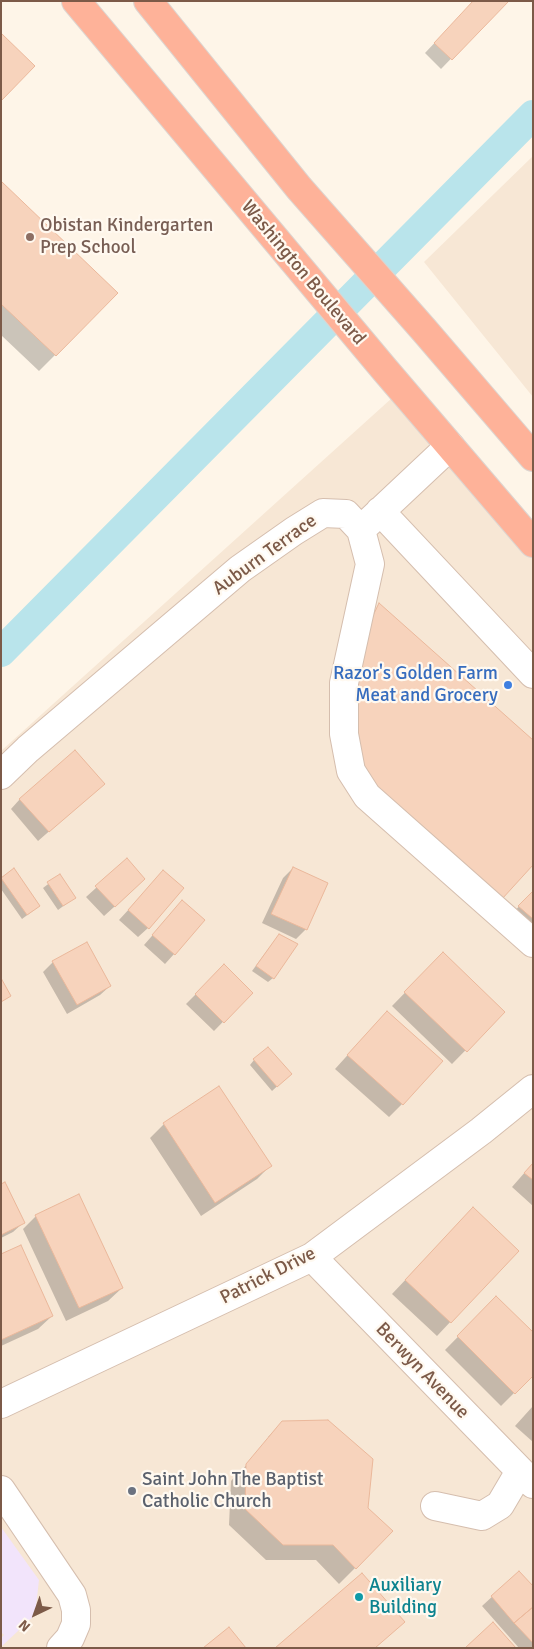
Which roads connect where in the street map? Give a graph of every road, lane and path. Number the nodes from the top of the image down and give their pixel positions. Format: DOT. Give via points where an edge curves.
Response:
graph roads {
  1 [pos="76,1"];
  2 [pos="148,1"];
  3 [pos="450,446"];
  4 [pos="533,457"];
  5 [pos="371,521"];
  6 [pos="533,543"];
  7 [pos="533,674"];
  8 [pos="1,775"];
  9 [pos="533,943"];
  10 [pos="533,1089"];
  11 [pos="312,1257"];
  12 [pos="1,1404"];
  13 [pos="526,1478"];
  14 [pos="1,1490"];
  15 [pos="435,1506"];
  16 [pos="62,1648"];
  1 -- 3 [label="highway, Washington Boulevard"];
  2 -- 4 [label="highway" via="299,188"];
  3 -- 5 [label="street"];
  3 -- 6 [label="highway, Washington Boulevard"];
  5 -- 7 [label="street, Auburn Terrace"];
  5 -- 8 [label="street, Auburn Terrace" via="346,514 323,513 240,568"];
  5 -- 9 [label="street" via="370,564 344,683 344,734 351,771 367,796"];
  10 -- 11 [label="street, Patrick Drive"];
  11 -- 12 [label="street, Patrick Drive"];
  11 -- 13 [label="street, Berwyn Avenue"];
  13 -- 15 [label="street" via="500,1505 482,1516"];
  14 -- 16 [label="street" via="72,1595 76,1624"];
}
